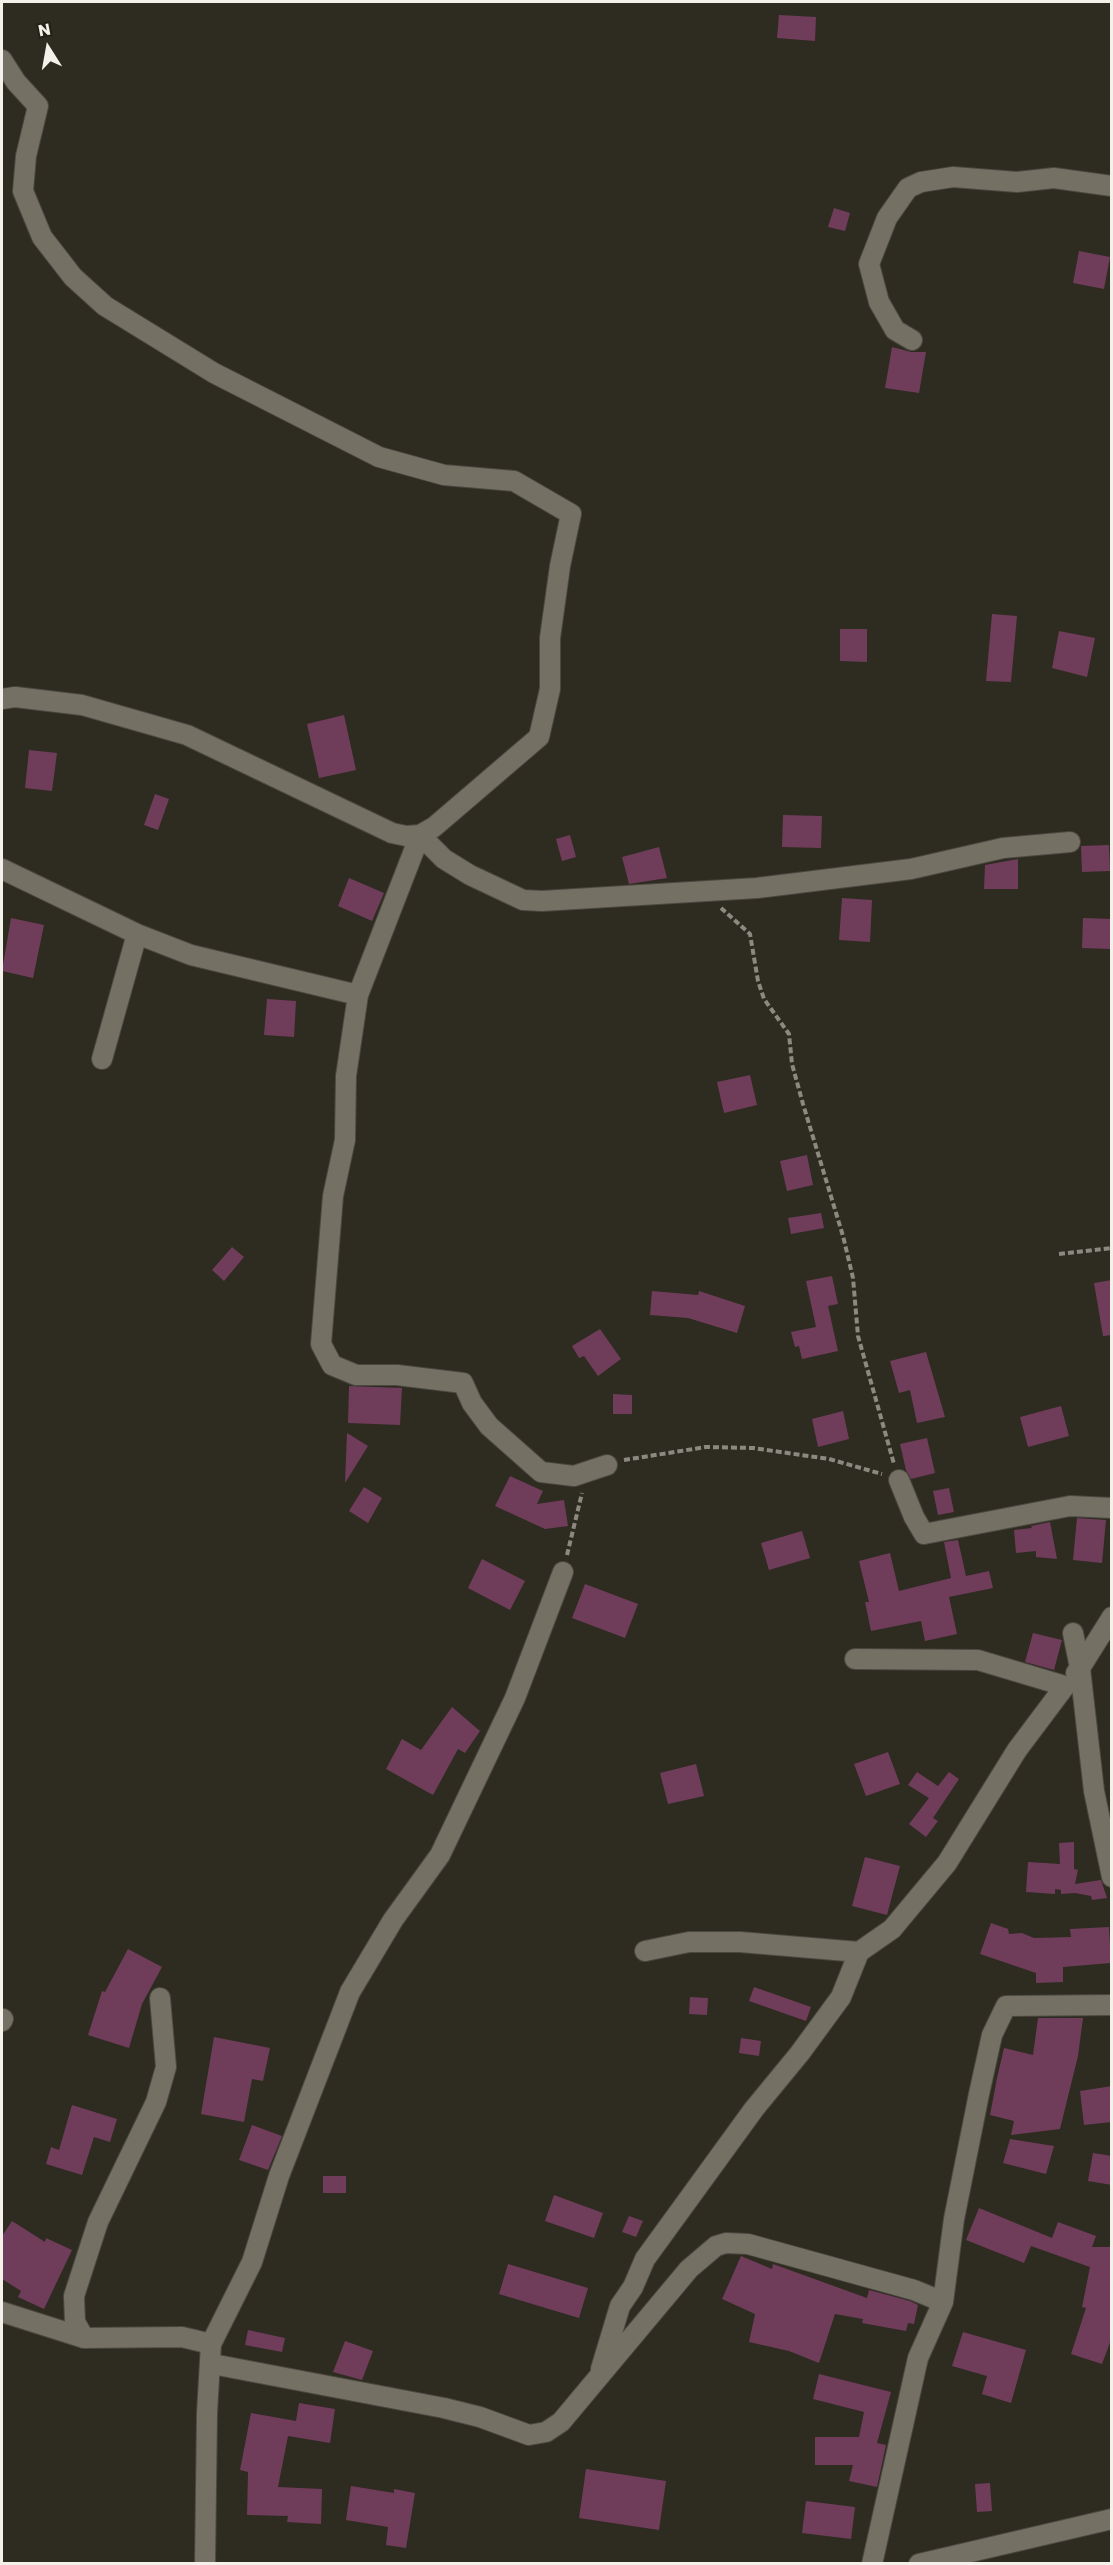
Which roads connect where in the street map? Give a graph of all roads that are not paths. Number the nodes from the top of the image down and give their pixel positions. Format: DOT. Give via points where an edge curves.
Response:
graph roads {
  1 [pos="2,60"];
  2 [pos="1112,186"];
  3 [pos="912,340"];
  4 [pos="2,699"];
  5 [pos="420,835"];
  6 [pos="1070,842"];
  7 [pos="2,869"];
  8 [pos="137,934"];
  9 [pos="358,995"];
  10 [pos="102,1059"];
  11 [pos="607,1465"];
  12 [pos="899,1480"];
  13 [pos="1112,1508"];
  14 [pos="563,1572"];
  15 [pos="1112,1617"];
  16 [pos="1073,1633"];
  17 [pos="855,1659"];
  18 [pos="1080,1668"];
  19 [pos="1065,1686"];
  20 [pos="1112,1877"];
  21 [pos="645,1951"];
  22 [pos="859,1952"];
  23 [pos="160,1998"];
  24 [pos="1112,2005"];
  25 [pos="943,2302"];
  26 [pos="2,2312"];
  27 [pos="84,2338"];
  28 [pos="211,2354"];
  29 [pos="599,2377"];
  30 [pos="1112,2519"];
  31 [pos="204,2564"];
  32 [pos="872,2564"];
  33 [pos="919,2564"];
  1 -- 5 [label="street" via="38,106 26,156 23,191 42,237 73,277 105,306 214,373 379,457 444,476 514,481 571,514 550,638 550,689 539,737"];
  2 -- 3 [label="street" via="1054,178 1017,182 953,177 908,188 887,218 869,264 879,302 895,330"];
  4 -- 5 [label="street" via="82,705 187,735 392,833"];
  5 -- 6 [label="street" via="444,859 523,900 575,901 604,896 709,893 870,876 1003,848"];
  5 -- 9 [label="street"];
  7 -- 8 [label="street"];
  8 -- 9 [label="street" via="191,955"];
  8 -- 10 [label="street"];
  9 -- 11 [label="street" via="346,1076 345,1140 333,1196 321,1344 332,1365 356,1375 397,1375 463,1383 489,1426 541,1472 574,1476"];
  12 -- 13 [label="street" via="924,1534 1070,1506"];
  14 -- 28 [label="street" via="515,1698 440,1855 393,1920 350,1992 279,2176 252,2262"];
  15 -- 18 [label="street"];
  16 -- 18 [label="street"];
  17 -- 19 [label="street" via="978,1660"];
  18 -- 19 [label="street"];
  18 -- 20 [label="street" via="1094,1791"];
  19 -- 22 [label="street" via="1017,1750 947,1863 892,1929"];
  21 -- 22 [label="street" via="699,1942 740,1942"];
  22 -- 29 [label="street" via="841,1997 645,2259 620,2306"];
  23 -- 27 [label="street" via="166,2067 156,2102 98,2222 74,2296 75,2322"];
  24 -- 25 [label="street" via="1006,2006 992,2035 954,2219"];
  25 -- 29 [label="street" via="914,2290 748,2244 726,2242 689,2269"];
  25 -- 32 [label="street" via="918,2358"];
  26 -- 27 [label="street"];
  27 -- 28 [label="street" via="182,2337"];
  28 -- 29 [label="street" via="480,2417 529,2434 546,2433 561,2422"];
  28 -- 31 [label="street"];
  30 -- 33 [label="street"];
}
